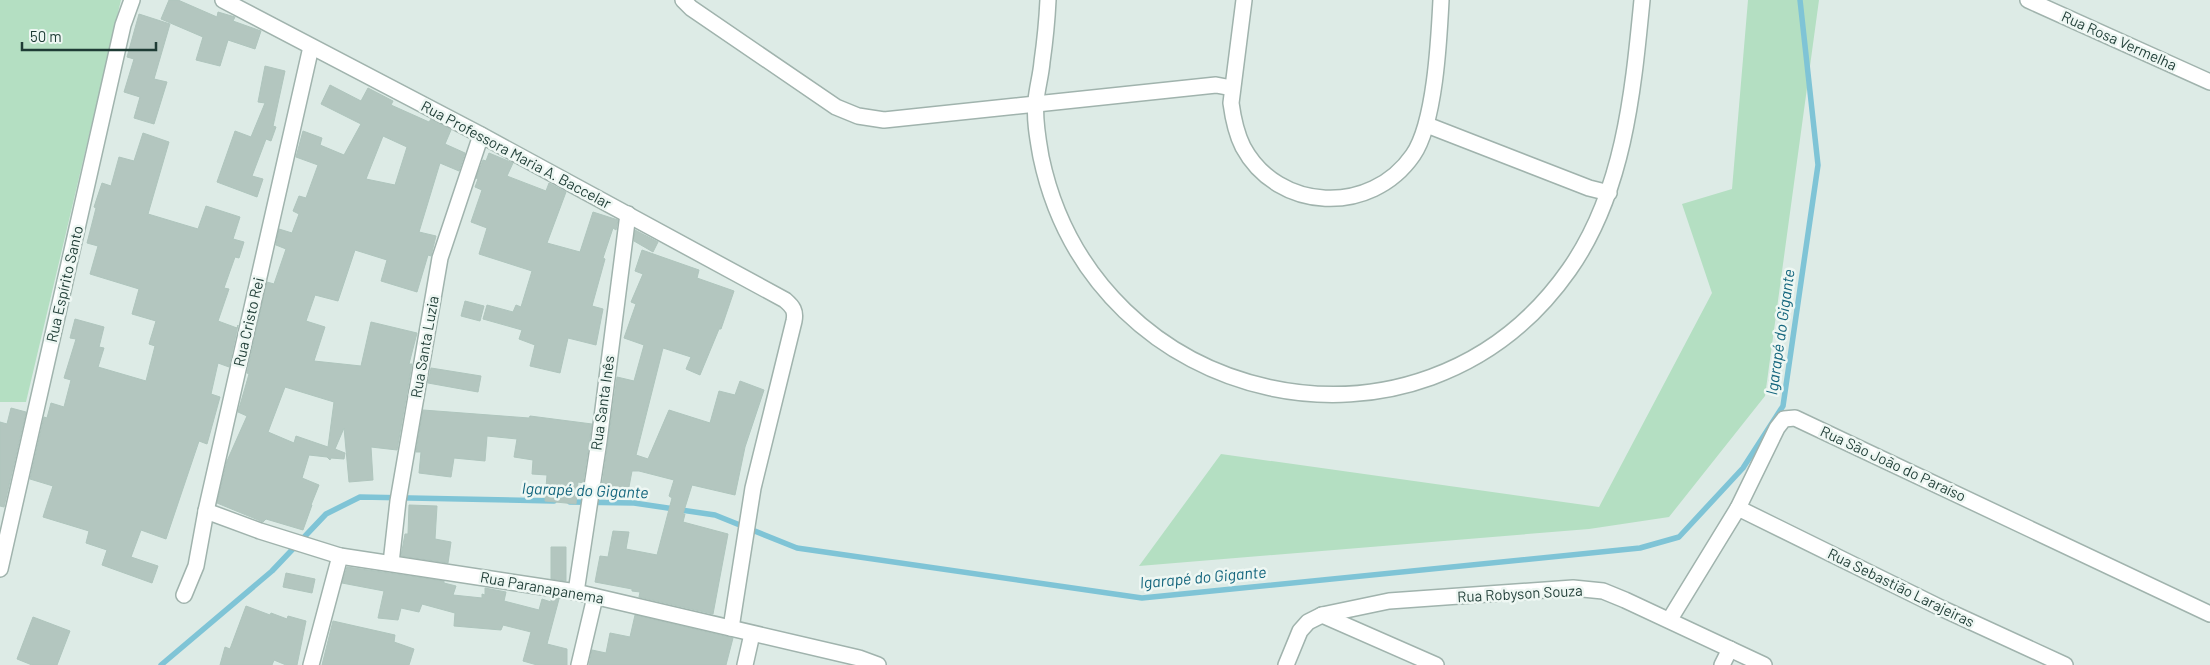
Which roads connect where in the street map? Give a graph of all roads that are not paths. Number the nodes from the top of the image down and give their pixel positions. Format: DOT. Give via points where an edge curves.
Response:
graph roads {
  1 [pos="132,0"];
  2 [pos="223,0"];
  3 [pos="682,0"];
  4 [pos="1048,0"];
  5 [pos="1244,0"];
  6 [pos="1441,0"];
  7 [pos="1642,0"];
  8 [pos="2028,0"];
  9 [pos="311,47"];
  10 [pos="2210,82"];
  11 [pos="1232,88"];
  12 [pos="1036,103"];
  13 [pos="1427,124"];
  14 [pos="481,135"];
  15 [pos="1609,193"];
  16 [pos="628,214"];
  17 [pos="1738,508"];
  18 [pos="206,511"];
  19 [pos="340,556"];
  20 [pos="391,563"];
  21 [pos="0,569"];
  22 [pos="576,592"];
  23 [pos="184,595"];
  24 [pos="595,597"];
  25 [pos="2210,614"];
  26 [pos="1322,615"];
  27 [pos="1670,619"];
  28 [pos="731,628"];
  29 [pos="752,634"];
  30 [pos="1730,649"];
  31 [pos="311,665"];
  32 [pos="579,665"];
  33 [pos="745,665"];
  34 [pos="878,665"];
  35 [pos="1286,665"];
  36 [pos="1436,665"];
  37 [pos="1722,665"];
  38 [pos="1764,665"];
  39 [pos="2065,665"];
  1 -- 21 [label="street, Rua Espírito Santo" via="123,25"];
  2 -- 9 [label="street, Rua Professora Maria A. Baccelar"];
  3 -- 12 [label="street" via="836,107 858,116 884,120"];
  4 -- 12 [label="street"];
  5 -- 11 [label="street"];
  6 -- 13 [label="street"];
  7 -- 15 [label="street" via="1630,100"];
  8 -- 10 [label="street, Rua Rosa Vermelha"];
  9 -- 14 [label="street, Rua Professora Maria A. Baccelar"];
  9 -- 18 [label="street, Rua Cristo Rei"];
  11 -- 12 [label="street" via="1216,85"];
  11 -- 13 [label="street" via="1237,132 1250,159 1284,188 1314,198 1346,198 1362,194 1391,179 1414,155"];
  12 -- 15 [label="street" via="1041,156 1057,210 1099,284 1138,324 1185,357 1236,380 1292,392 1348,394 1396,386 1433,375 1485,350 1551,294 1585,246"];
  13 -- 15 [label="street"];
  14 -- 16 [label="street, Rua Professora Maria A. Baccelar"];
  14 -- 20 [label="street, Rua Santa Luzia" via="440,258 402,474"];
  16 -- 22 [label="street, Rua Santa Inês"];
  16 -- 28 [label="street, Rua Professora Maria A. Baccelar" via="785,300 793,306 795,313 749,511"];
  17 -- 25 [label="street, Rua São João do Paraíso" via="1777,428 1784,419 1795,418"];
  17 -- 27 [label="street, Rua São João do Paraíso"];
  17 -- 39 [label="street, Rua Sebastião Larajeiras" via="1932,604"];
  18 -- 19 [label="street, Rua Paranapanema"];
  18 -- 23 [label="street, Rua Cristo Rei" via="196,566"];
  19 -- 20 [label="street, Rua Paranapanema"];
  19 -- 31 [label="street"];
  20 -- 22 [label="street, Rua Paranapanema"];
  22 -- 24 [label="street, Rua Paranapanema"];
  24 -- 28 [label="street, Rua Paranapanema"];
  24 -- 32 [label="street"];
  26 -- 27 [label="street, Rua Robyson Souza" via="1388,601 1573,588 1603,591"];
  26 -- 35 [label="street" via="1308,622 1300,632"];
  26 -- 36 [label="street"];
  27 -- 30 [label="street, Rua Robyson Souza"];
  28 -- 29 [label="street, Rua Paranapanema"];
  29 -- 33 [label="street"];
  29 -- 34 [label="street, Rua Paranapanema"];
  30 -- 37 [label="street"];
  30 -- 38 [label="street, Rua Robyson Souza"];
}
